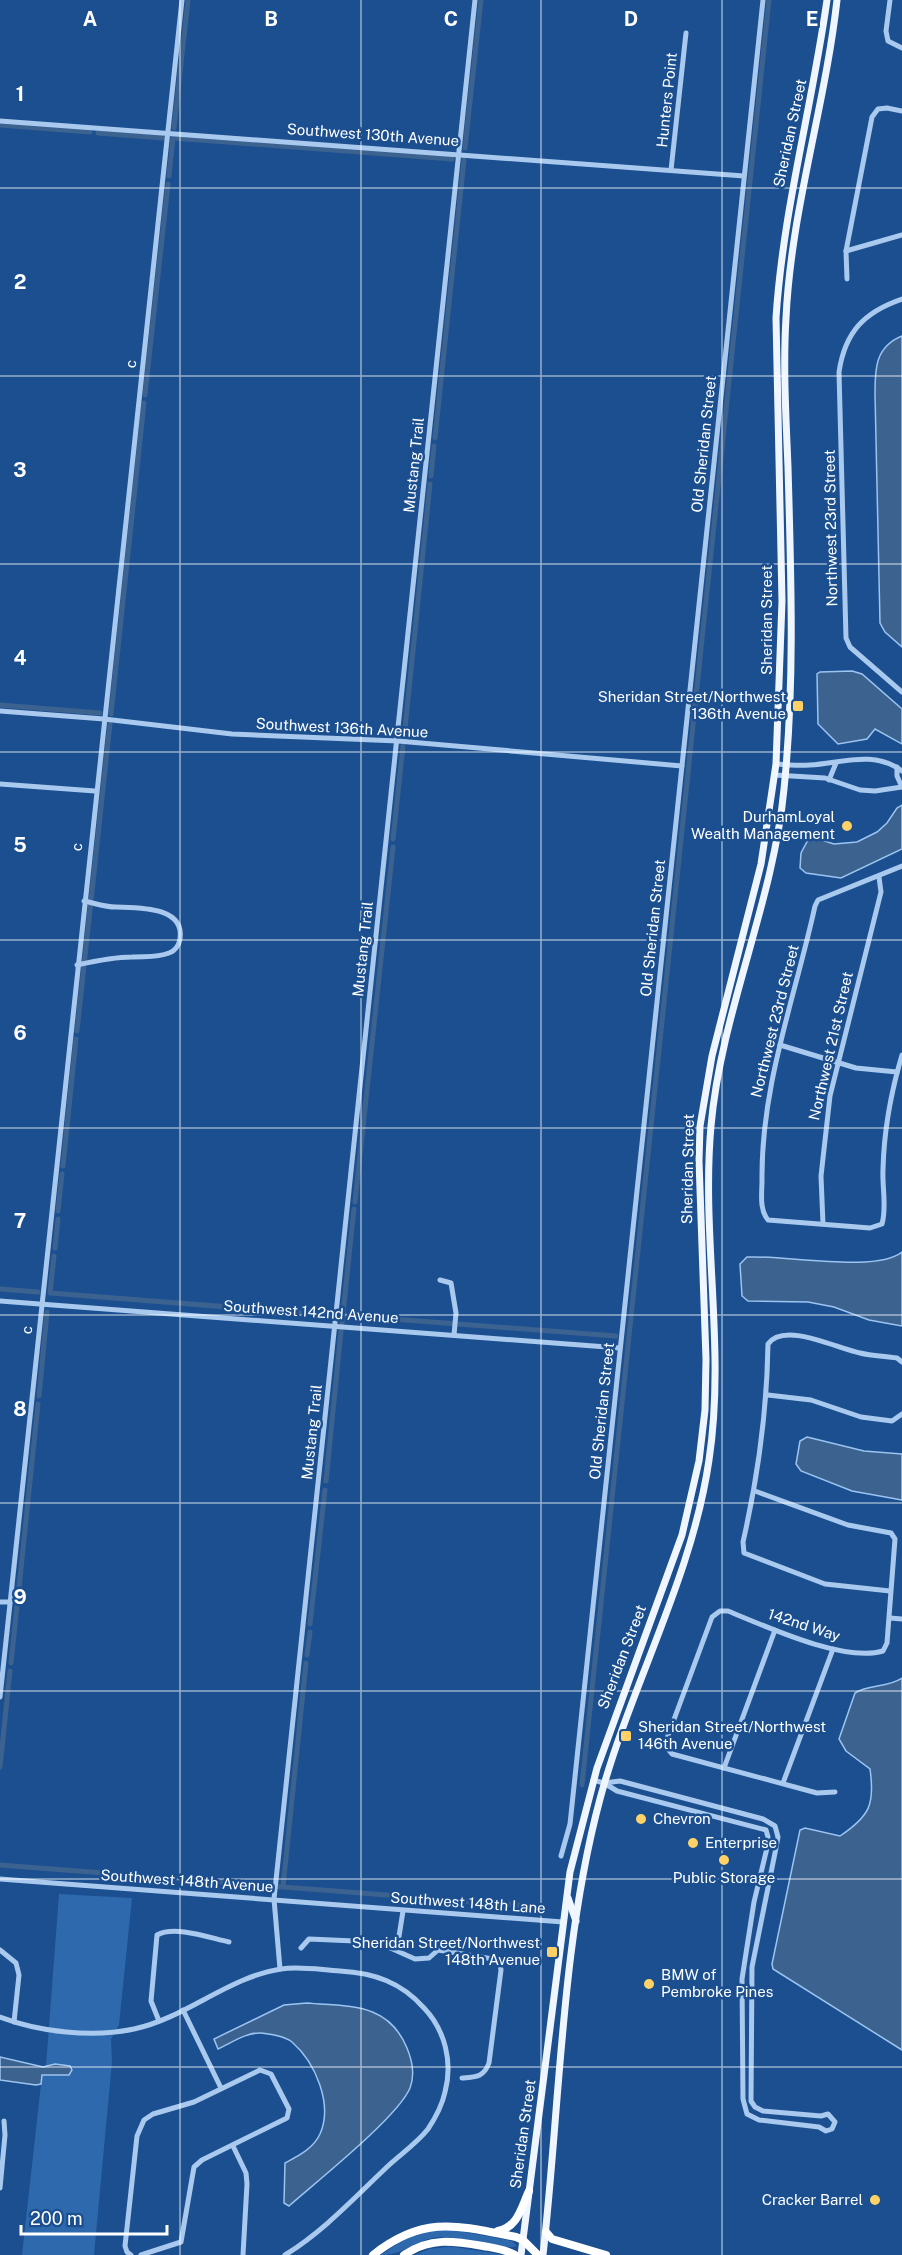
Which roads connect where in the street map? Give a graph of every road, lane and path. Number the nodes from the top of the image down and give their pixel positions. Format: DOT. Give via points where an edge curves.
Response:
graph roads {
  1 [pos="182,0"];
  2 [pos="475,0"];
  3 [pos="763,0"];
  4 [pos="827,0"];
  5 [pos="837,0"];
  6 [pos="890,0"];
  7 [pos="686,33"];
  8 [pos="902,48"];
  9 [pos="902,111"];
  10 [pos="0,121"];
  11 [pos="168,132"];
  12 [pos="458,153"];
  13 [pos="671,170"];
  14 [pos="744,176"];
  15 [pos="902,235"];
  16 [pos="846,251"];
  17 [pos="847,279"];
  18 [pos="902,298"];
  19 [pos="902,692"];
  20 [pos="0,711"];
  21 [pos="104,719"];
  22 [pos="398,741"];
  23 [pos="836,763"];
  24 [pos="776,764"];
  25 [pos="786,765"];
  26 [pos="682,766"];
  27 [pos="900,769"];
  28 [pos="775,775"];
  29 [pos="785,776"];
  30 [pos="829,780"];
  31 [pos="0,784"];
  32 [pos="902,787"];
  33 [pos="95,791"];
  34 [pos="902,866"];
  35 [pos="879,877"];
  36 [pos="89,902"];
  37 [pos="79,964"];
  38 [pos="780,1045"];
  39 [pos="902,1055"];
  40 [pos="838,1062"];
  41 [pos="897,1072"];
  42 [pos="823,1224"];
  43 [pos="440,1281"];
  44 [pos="0,1301"];
  45 [pos="42,1304"];
  46 [pos="335,1326"];
  47 [pos="454,1335"];
  48 [pos="621,1348"];
  49 [pos="902,1362"];
  50 [pos="768,1395"];
  51 [pos="901,1415"];
  52 [pos="755,1491"];
  53 [pos="890,1591"];
  54 [pos="0,1602"];
  55 [pos="10,1602"];
  56 [pos="890,1618"];
  57 [pos="902,1619"];
  58 [pos="775,1630"];
  59 [pos="833,1650"];
  60 [pos="0,1697"];
  61 [pos="724,1768"];
  62 [pos="593,1780"];
  63 [pos="604,1782"];
  64 [pos="783,1783"];
  65 [pos="835,1792"];
  66 [pos="561,1856"];
  67 [pos="0,1879"];
  68 [pos="567,1892"];
  69 [pos="274,1899"];
  70 [pos="372,1908"];
  71 [pos="403,1911"];
  72 [pos="575,1916"];
  73 [pos="563,1922"];
  74 [pos="229,1942"];
  75 [pos="301,1948"];
  76 [pos="397,1949"];
  77 [pos="0,1950"];
  78 [pos="280,1969"];
  79 [pos="183,2010"];
  80 [pos="0,2017"];
  81 [pos="159,2021"];
  82 [pos="14,2022"];
  83 [pos="462,2078"];
  84 [pos="221,2088"];
  85 [pos="4,2121"];
  86 [pos="233,2146"];
  87 [pos="0,2188"];
  88 [pos="529,2191"];
  89 [pos="491,2232"];
  90 [pos="546,2232"];
  91 [pos="523,2240"];
  92 [pos="129,2253"];
  93 [pos="141,2255"];
  94 [pos="243,2255"];
  95 [pos="285,2255"];
  96 [pos="372,2255"];
  97 [pos="404,2255"];
  98 [pos="515,2255"];
  99 [pos="521,2255"];
  100 [pos="538,2255"];
  101 [pos="543,2255"];
  102 [pos="606,2255"];
  1 -- 11 [label="street, c"];
  2 -- 12 [label="street, Mustang Trail"];
  3 -- 14 [label="street, Old Sheridan Street"];
  4 -- 24 [label="main road, Sheridan Street" via="779,271 776,393 782,658"];
  5 -- 25 [label="main road, Sheridan Street" via="830,57 794,233 786,311 792,670"];
  6 -- 8 [label="street" via="888,41"];
  7 -- 13 [label="street, Hunters Point"];
  9 -- 16 [label="street" via="878,109 872,117"];
  10 -- 11 [label="street, Southwest 130th Avenue"];
  11 -- 12 [label="street, Southwest 130th Avenue"];
  11 -- 21 [label="street, c"];
  12 -- 13 [label="street, Southwest 130th Avenue"];
  12 -- 22 [label="street, Mustang Trail"];
  13 -- 14 [label="street, Southwest 130th Avenue"];
  14 -- 26 [label="street, Old Sheridan Street"];
  15 -- 16 [label="street"];
  16 -- 17 [label="street"];
  18 -- 19 [label="street, Northwest 23rd Street" via="880,306 862,320 848,339 839,372 846,638 850,647"];
  20 -- 21 [label="street, Southwest 136th Avenue"];
  21 -- 22 [label="street, Southwest 136th Avenue" via="232,734"];
  21 -- 33 [label="street, c"];
  22 -- 26 [label="street, Southwest 136th Avenue"];
  22 -- 46 [label="street, Mustang Trail"];
  23 -- 25 [label="street"];
  23 -- 27 [label="street" via="872,758"];
  23 -- 30 [label="street"];
  24 -- 25 [label="street"];
  24 -- 28 [label="main road, Sheridan Street"];
  25 -- 29 [label="main road, Sheridan Street"];
  26 -- 48 [label="street, Old Sheridan Street"];
  27 -- 32 [label="street" via="897,779"];
  28 -- 29 [label="street"];
  28 -- 62 [label="main road, Sheridan Street" via="761,864 712,1056 700,1126 706,1359 699,1461 682,1535"];
  29 -- 30 [label="street"];
  29 -- 63 [label="main road, Sheridan Street" via="771,866 721,1060 711,1127 716,1361 709,1463 678,1583"];
  30 -- 32 [label="street" via="875,792"];
  31 -- 33 [label="street"];
  33 -- 36 [label="street, c"];
  34 -- 35 [label="street"];
  35 -- 38 [label="street, Northwest 23rd Street" via="818,900"];
  35 -- 40 [label="street, Northwest 21st Street" via="881,892"];
  36 -- 37 [label="street, c"];
  36 -- 37 [label="street" via="175,917 181,928 179,942 172,952 157,957 111,958"];
  37 -- 45 [label="street, c"];
  38 -- 40 [label="street"];
  38 -- 42 [label="street, Northwest 23rd Street" via="767,1095 762,1206 768,1220"];
  39 -- 41 [label="street"];
  40 -- 41 [label="street"];
  40 -- 42 [label="street, Northwest 21st Street" via="824,1131"];
  41 -- 42 [label="street" via="886,1122 882,1224 870,1228"];
  43 -- 47 [label="street" via="451,1283 456,1313"];
  44 -- 45 [label="street, Southwest 142nd Avenue"];
  45 -- 46 [label="street, Southwest 142nd Avenue"];
  45 -- 55 [label="street, c"];
  46 -- 47 [label="street, Southwest 142nd Avenue"];
  46 -- 69 [label="street, Mustang Trail"];
  47 -- 48 [label="street, Southwest 142nd Avenue"];
  48 -- 66 [label="street, Old Sheridan Street" via="570,1824"];
  49 -- 50 [label="street" via="782,1334 768,1344"];
  50 -- 51 [label="street" via="811,1400 861,1417 892,1421"];
  50 -- 52 [label="street"];
  52 -- 53 [label="street" via="848,1525 891,1533 895,1539"];
  52 -- 53 [label="street" via="744,1552 825,1584"];
  53 -- 56 [label="street"];
  54 -- 55 [label="street"];
  55 -- 60 [label="street, c"];
  56 -- 57 [label="street"];
  56 -- 59 [label="street, 142nd Way" via="883,1651"];
  58 -- 59 [label="street, 142nd Way"];
  58 -- 61 [label="street"];
  58 -- 61 [label="street, 142nd Way" via="728,1611 712,1617 666,1748 672,1754"];
  59 -- 64 [label="street"];
  61 -- 64 [label="street"];
  62 -- 63 [label="street"];
  62 -- 68 [label="main road, Sheridan Street"];
  63 -- 63 [label="street" via="617,1791 765,1830 768,1837 742,1979 745,2105 747,2114 759,2120 826,2131 835,2124 828,2114 763,2111 751,2101 752,1967 778,1837 775,1826 763,1819 620,1781"];
  63 -- 72 [label="main road, Sheridan Street"];
  64 -- 65 [label="street" via="817,1793"];
  67 -- 69 [label="street, Southwest 148th Avenue"];
  68 -- 72 [label="main road"];
  68 -- 73 [label="main road, Sheridan Street"];
  69 -- 70 [label="street, Southwest 148th Avenue"];
  69 -- 78 [label="street, Mustang Trail"];
  70 -- 71 [label="street, Southwest 148th Lane"];
  71 -- 73 [label="street, Southwest 148th Lane"];
  71 -- 76 [label="street"];
  72 -- 73 [label="main road"];
  72 -- 90 [label="main road, Sheridan Street"];
  73 -- 88 [label="main road, Sheridan Street"];
  74 -- 81 [label="street" via="164,1931 157,1935 151,2001"];
  75 -- 76 [label="street" via="309,1939 320,1937 377,1942"];
  76 -- 83 [label="street" via="415,1959 429,1958 438,1950 499,1960 489,2063 479,2077"];
  77 -- 82 [label="street" via="16,1963 19,1975"];
  78 -- 79 [label="street" via="245,1980"];
  78 -- 95 [label="street" via="360,1972 396,1984 432,2016 447,2053 448,2072 439,2112 426,2131 332,2220"];
  79 -- 81 [label="street"];
  79 -- 84 [label="street"];
  80 -- 82 [label="street"];
  81 -- 82 [label="street" via="103,2032"];
  84 -- 86 [label="street" via="260,2070 267,2071 289,2114 283,2123"];
  84 -- 92 [label="street" via="144,2120 136,2136"];
  85 -- 87 [label="street"];
  86 -- 93 [label="street" via="194,2167 181,2242"];
  86 -- 94 [label="street" via="246,2173"];
  88 -- 89 [label="highway" via="513,2225"];
  88 -- 91 [label="main road, Sheridan Street"];
  89 -- 91 [label="highway"];
  89 -- 96 [label="highway" via="429,2226 398,2236"];
  90 -- 101 [label="main road, Sheridan Street"];
  90 -- 102 [label="highway" via="549,2237"];
  91 -- 99 [label="main road, Sheridan Street"];
  91 -- 100 [label="highway"];
  97 -- 98 [label="highway" via="423,2245 444,2241 497,2248"];
}
